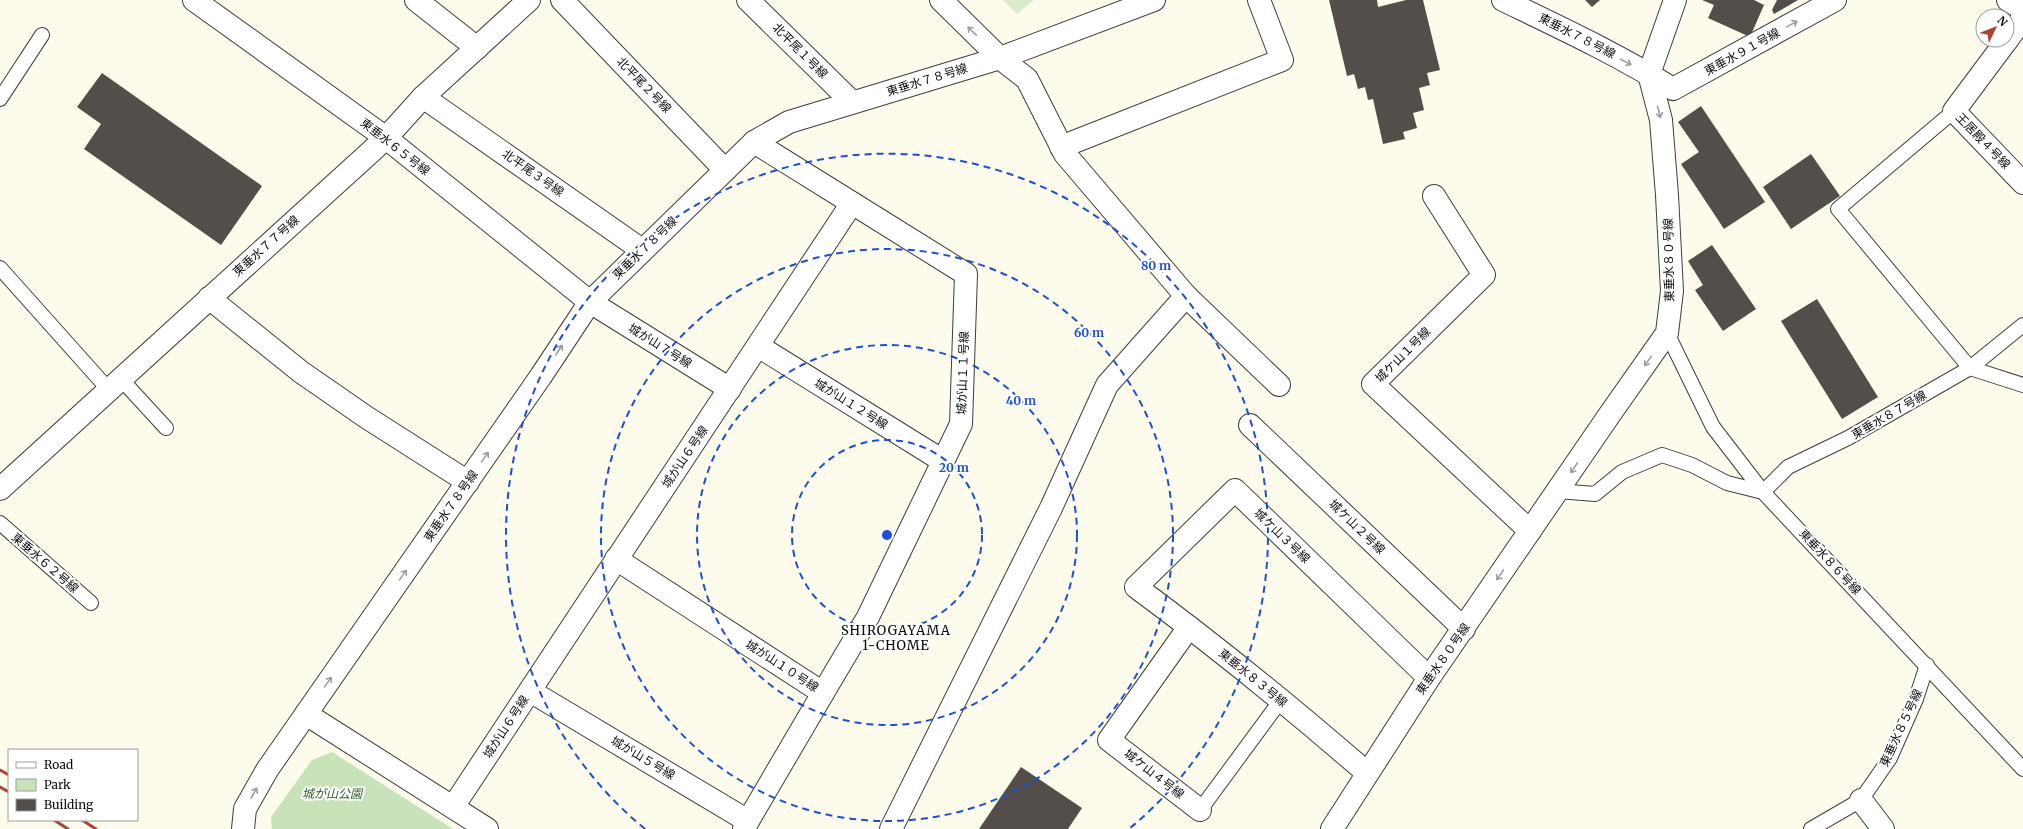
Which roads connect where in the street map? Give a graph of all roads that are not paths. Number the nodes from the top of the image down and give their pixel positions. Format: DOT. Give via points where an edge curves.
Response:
graph roads {
  1 [pos="194,0"];
  2 [pos="416,0"];
  3 [pos="529,0"];
  4 [pos="562,0"];
  5 [pos="748,0"];
  6 [pos="941,0"];
  7 [pos="1154,0"];
  8 [pos="1259,0"];
  9 [pos="1504,0"];
  10 [pos="1675,0"];
  11 [pos="1835,0"];
  12 [pos="2008,0"];
  13 [pos="2023,9"];
  14 [pos="2023,18"];
  15 [pos="2015,29"];
  16 [pos="42,35"];
  17 [pos="477,48"];
  18 [pos="2001,48"];
  19 [pos="1000,58"];
  20 [pos="1649,74"];
  21 [pos="423,97"];
  22 [pos="0,99"];
  23 [pos="852,102"];
  24 [pos="1954,111"];
  25 [pos="386,138"];
  26 [pos="754,142"];
  27 [pos="1061,147"];
  28 [pos="725,170"];
  29 [pos="2023,183"];
  30 [pos="1434,196"];
  31 [pos="852,203"];
  32 [pos="642,250"];
  33 [pos="0,268"];
  34 [pos="1186,296"];
  35 [pos="209,298"];
  36 [pos="590,302"];
  37 [pos="2023,325"];
  38 [pos="1667,333"];
  39 [pos="758,346"];
  40 [pos="1970,368"];
  41 [pos="115,384"];
  42 [pos="1279,385"];
  43 [pos="2023,385"];
  44 [pos="730,389"];
  45 [pos="1250,425"];
  46 [pos="166,428"];
  47 [pos="943,461"];
  48 [pos="468,482"];
  49 [pos="0,489"];
  50 [pos="1558,491"];
  51 [pos="1763,492"];
  52 [pos="0,523"];
  53 [pos="1530,531"];
  54 [pos="616,559"];
  55 [pos="1136,587"];
  56 [pos="91,603"];
  57 [pos="1190,627"];
  58 [pos="1464,629"];
  59 [pos="1927,665"];
  60 [pos="1429,678"];
  61 [pos="530,691"];
  62 [pos="823,693"];
  63 [pos="1281,700"];
  64 [pos="306,714"];
  65 [pos="2023,769"];
  66 [pos="1367,773"];
  67 [pos="1861,800"];
  68 [pos="453,808"];
  69 [pos="1200,810"];
  70 [pos="746,825"];
  71 [pos="243,829"];
  72 [pos="487,829"];
  73 [pos="891,829"];
  74 [pos="1332,829"];
  75 [pos="1811,829"];
  76 [pos="1883,829"];
  1 -- 25 [label="street, 東垂水６５号線"];
  2 -- 17 [label="street"];
  3 -- 17 [label="street, 東垂水７７号線"];
  4 -- 28 [label="street, 北平尾２号線"];
  5 -- 23 [label="street, 北平尾１号線"];
  19 -- 6 [label="street, one-way"];
  7 -- 19 [label="street, 東垂水７８号線"];
  8 -- 27 [label="street" via="1282,60"];
  9 -- 20 [label="street, 東垂水７８号線, one-way"];
  10 -- 20 [label="street"];
  20 -- 11 [label="street, 東垂水９１号線, one-way" via="1673,89"];
  12 -- 13 [label="street"];
  14 -- 15 [label="street, 王居殿４号線"];
  16 -- 22 [label="lane"];
  17 -- 21 [label="street, 東垂水７７号線"];
  18 -- 24 [label="street, 王居殿４号線"];
  19 -- 23 [label="street, 東垂水７８号線"];
  19 -- 27 [label="street" via="1027,78"];
  20 -- 38 [label="street, 東垂水８０号線, one-way" via="1661,120 1668,195 1672,291"];
  21 -- 25 [label="street, 東垂水７７号線"];
  21 -- 32 [label="street, 北平尾３号線"];
  23 -- 26 [label="street, 東垂水７８号線" via="789,122"];
  24 -- 29 [label="street, 王居殿４号線"];
  24 -- 40 [label="lane" via="1838,209"];
  25 -- 35 [label="street, 東垂水７７号線"];
  25 -- 36 [label="street, 東垂水６５号線"];
  26 -- 28 [label="street, 東垂水７８号線"];
  26 -- 31 [label="street"];
  27 -- 34 [label="street"];
  28 -- 32 [label="street, 東垂水７８号線"];
  30 -- 53 [label="street, 城ケ山１号線" via="1484,275 1373,384"];
  31 -- 39 [label="street, 城が山６号線"];
  31 -- 47 [label="street, 城が山１１号線" via="966,274 961,424"];
  32 -- 36 [label="street, 東垂水７８号線"];
  33 -- 41 [label="lane"];
  34 -- 42 [label="street"];
  34 -- 73 [label="street" via="1107,385 1051,508"];
  35 -- 41 [label="street, 東垂水７７号線"];
  35 -- 48 [label="street" via="301,372"];
  36 -- 44 [label="street, 城が山７号線"];
  48 -- 36 [label="street, 東垂水７８号線, one-way"];
  37 -- 40 [label="lane, 東垂水８７号線"];
  38 -- 50 [label="street, 東垂水８０号線, one-way"];
  38 -- 51 [label="lane, 東垂水８６号線" via="1713,427"];
  39 -- 44 [label="street, 城が山６号線"];
  39 -- 47 [label="street, 城が山１２号線"];
  40 -- 43 [label="lane"];
  40 -- 51 [label="lane, 東垂水８７号線" via="1848,438 1788,467"];
  41 -- 46 [label="lane"];
  41 -- 49 [label="street, 東垂水７７号線"];
  44 -- 54 [label="street, 城が山６号線"];
  45 -- 58 [label="street, 城ケ山２号線"];
  47 -- 62 [label="street, 城が山１１号線" via="868,617"];
  64 -- 48 [label="street, 東垂水７８号線, one-way"];
  50 -- 51 [label="lane" via="1595,494 1622,472 1662,455 1692,465 1727,482"];
  50 -- 53 [label="street, 東垂水８０号線"];
  51 -- 59 [label="lane, 東垂水８６号線"];
  52 -- 56 [label="lane, 東垂水６２号線"];
  53 -- 58 [label="street, 東垂水８０号線, one-way"];
  54 -- 61 [label="street, 城が山６号線"];
  54 -- 62 [label="street, 城が山１０号線"];
  55 -- 57 [label="street, 東垂水８３号線"];
  55 -- 60 [label="street, 城ケ山３号線" via="1235,490"];
  57 -- 63 [label="street, 東垂水８３号線"];
  57 -- 69 [label="street, 城ケ山４号線" via="1109,740"];
  58 -- 60 [label="street, 東垂水８０号線"];
  59 -- 65 [label="lane, 東垂水８６号線"];
  59 -- 67 [label="lane, 東垂水８５号線" via="1916,699 1890,758"];
  60 -- 66 [label="street, 東垂水８０号線"];
  61 -- 68 [label="street, 城が山６号線"];
  61 -- 70 [label="street, 城が山５号線"];
  62 -- 70 [label="street, 城が山１０号線"];
  63 -- 66 [label="street, 東垂水８３号線"];
  63 -- 69 [label="lane, 城ケ山４号線"];
  64 -- 68 [label="street"];
  71 -- 64 [label="street, 東垂水７８号線, one-way" via="245,809 267,770"];
  66 -- 74 [label="street, 東垂水８０号線"];
  67 -- 75 [label="lane, 東垂水８５号線"];
  67 -- 76 [label="street"];
  68 -- 72 [label="street"];
}
